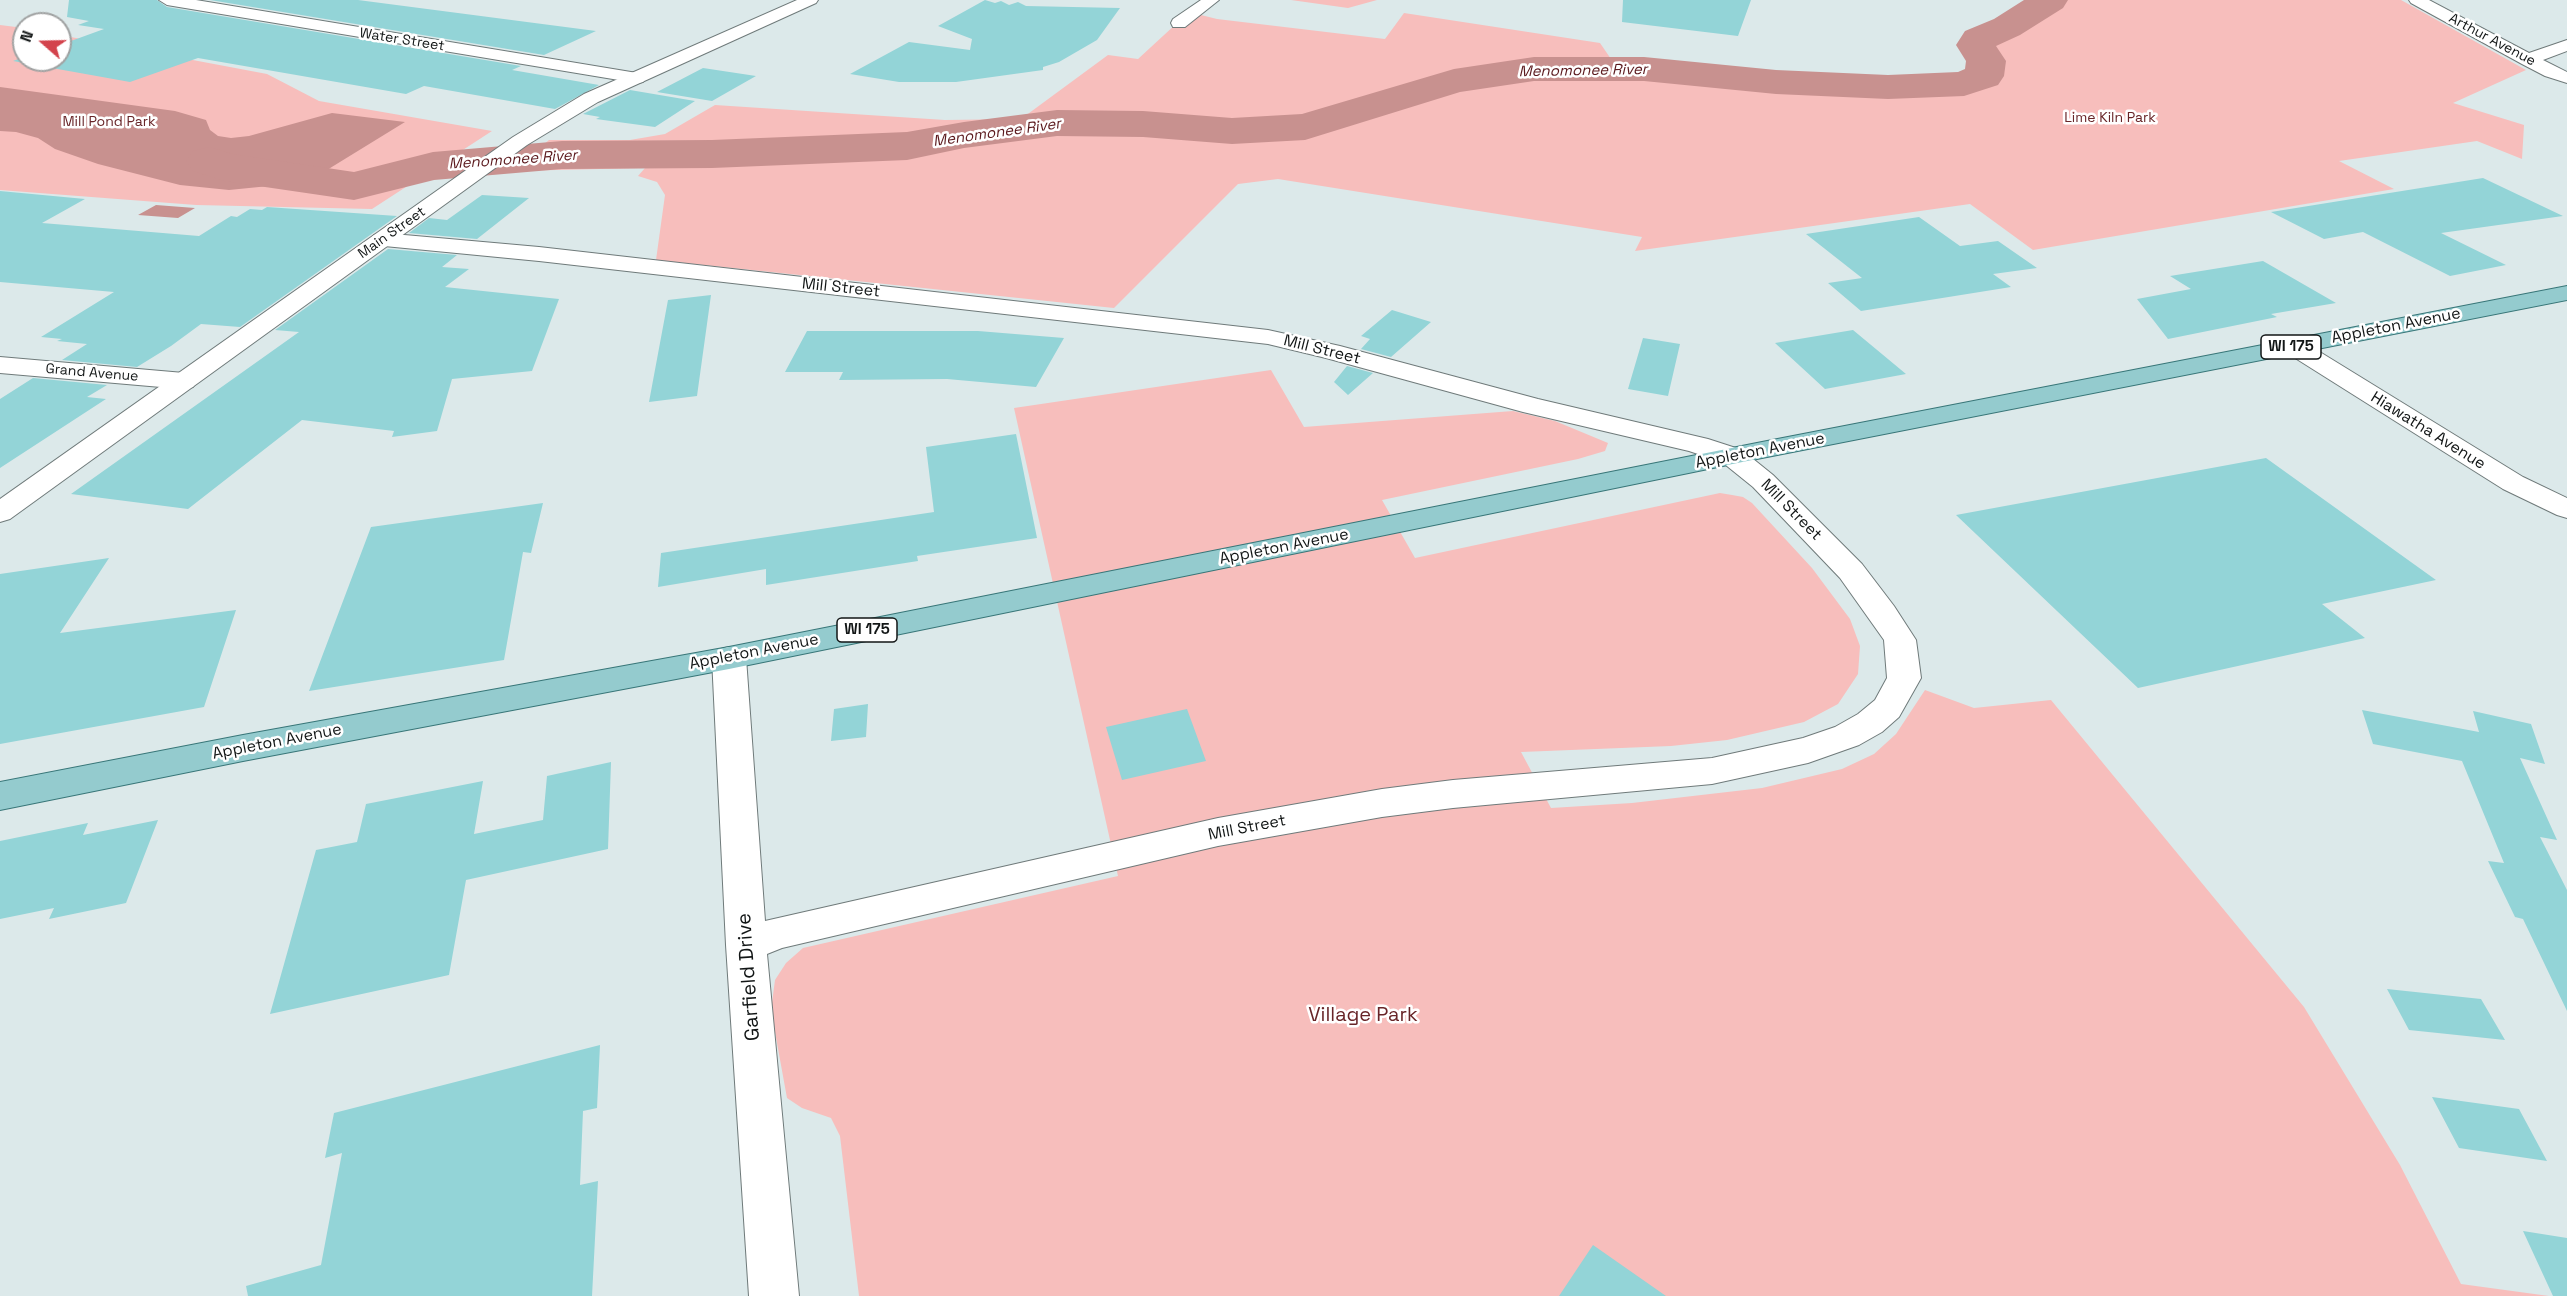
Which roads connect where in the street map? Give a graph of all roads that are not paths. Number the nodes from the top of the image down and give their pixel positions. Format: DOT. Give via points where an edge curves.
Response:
graph roads {
  1 [pos="167,0"];
  2 [pos="810,0"];
  3 [pos="1211,0"];
  4 [pos="2417,0"];
  5 [pos="195,2"];
  6 [pos="1179,23"];
  7 [pos="2567,45"];
  8 [pos="2528,60"];
  9 [pos="638,78"];
  10 [pos="2567,78"];
  11 [pos="382,240"];
  12 [pos="2567,293"];
  13 [pos="2293,346"];
  14 [pos="0,365"];
  15 [pos="184,381"];
  16 [pos="1732,456"];
  17 [pos="2567,509"];
  18 [pos="0,513"];
  19 [pos="729,658"];
  20 [pos="0,796"];
  21 [pos="746,945"];
  22 [pos="774,1296"];
  1 -- 5 [label="street, Water Street"];
  2 -- 9 [label="street, Main Street"];
  3 -- 6 [label="street"];
  4 -- 8 [label="street, Arthur Avenue"];
  5 -- 9 [label="street, Water Street"];
  7 -- 8 [label="street"];
  8 -- 10 [label="street, Arthur Avenue"];
  9 -- 11 [label="street, Main Street" via="562,114"];
  11 -- 15 [label="street, Main Street"];
  11 -- 16 [label="street, Mill Street" via="571,257 1268,337"];
  12 -- 13 [label="main road, Appleton Avenue / WI 175"];
  13 -- 16 [label="main road, Appleton Avenue / WI 175"];
  13 -- 17 [label="street, Hiawatha Avenue" via="2513,483"];
  14 -- 15 [label="street, Grand Avenue"];
  15 -- 18 [label="street, Main Street"];
  16 -- 19 [label="main road, Appleton Avenue / WI 175"];
  16 -- 21 [label="street, Mill Street" via="1763,481 1851,571 1899,640 1904,678 1887,708 1847,736 1808,750 1712,771 1453,794 1218,832 777,933"];
  19 -- 20 [label="main road, Appleton Avenue / WI 175"];
  19 -- 21 [label="street, Garfield Drive"];
  21 -- 22 [label="street, Garfield Drive"];
}
